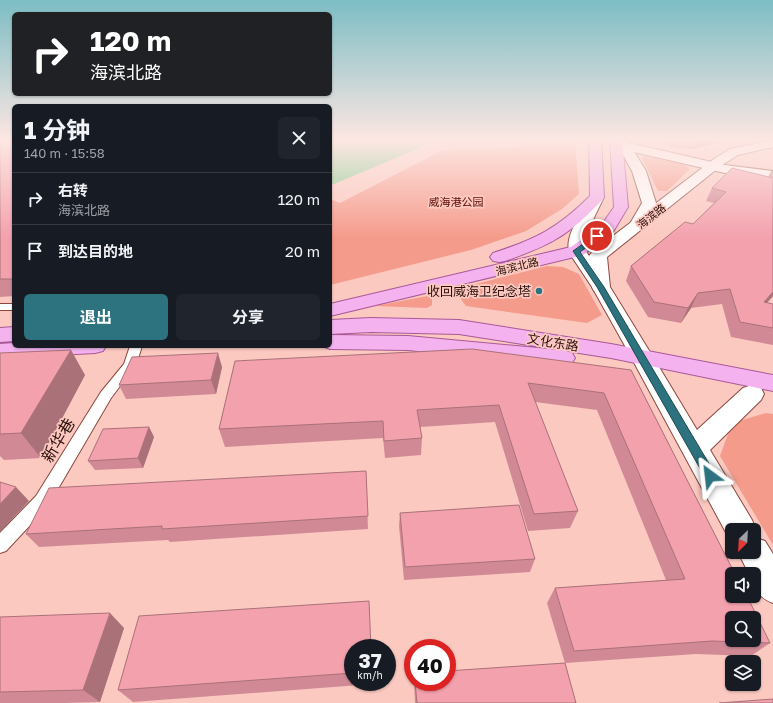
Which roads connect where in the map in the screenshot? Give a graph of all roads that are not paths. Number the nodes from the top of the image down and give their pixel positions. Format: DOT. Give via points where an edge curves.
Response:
graph roads {
  1 [pos="596,173"];
  2 [pos="620,173"];
  3 [pos="640,173"];
  4 [pos="703,173"];
  5 [pos="758,173"];
  6 [pos="773,175"];
  7 [pos="597,197"];
  8 [pos="636,227"];
  9 [pos="577,251"];
  10 [pos="601,287"];
  11 [pos="332,297"];
  12 [pos="0,307"];
  13 [pos="12,307"];
  14 [pos="332,310"];
  15 [pos="332,327"];
  16 [pos="12,334"];
  17 [pos="0,335"];
  18 [pos="332,342"];
  19 [pos="57,348"];
  20 [pos="135,348"];
  21 [pos="0,351"];
  22 [pos="646,365"];
  23 [pos="766,392"];
  24 [pos="694,449"];
  25 [pos="737,523"];
  26 [pos="0,545"];
  27 [pos="758,559"];
  28 [pos="773,586"];
  1 -- 7 [label="main road"];
  2 -- 9 [label="main road, 海滨北路" via="621,208 607,229"];
  3 -- 8 [label="street" via="648,203"];
  4 -- 8 [label="street, 海滨路"];
  5 -- 6 [label="street"];
  7 -- 9 [label="street" via="578,232 575,241"];
  7 -- 11 [label="main road, 海滨北路" via="571,224 525,249"];
  8 -- 10 [label="street, 海滨路" via="598,256"];
  9 -- 10 [label="street"];
  9 -- 14 [label="main road, 海滨北路"];
  10 -- 22 [label="street"];
  12 -- 13 [label="lane"];
  15 -- 22 [label="main road, 文化东路" via="459,327"];
  16 -- 17 [label="main road"];
  18 -- 22 [label="main road" via="408,343"];
  19 -- 21 [label="main road"];
  20 -- 26 [label="lane, 新华巷" via="130,365 106,395 42,501"];
  22 -- 23 [label="main road, 文化东路"];
  22 -- 24 [label="street"];
  23 -- 24 [label="street"];
  24 -- 25 [label="street"];
  27 -- 28 [label="street"];
}
